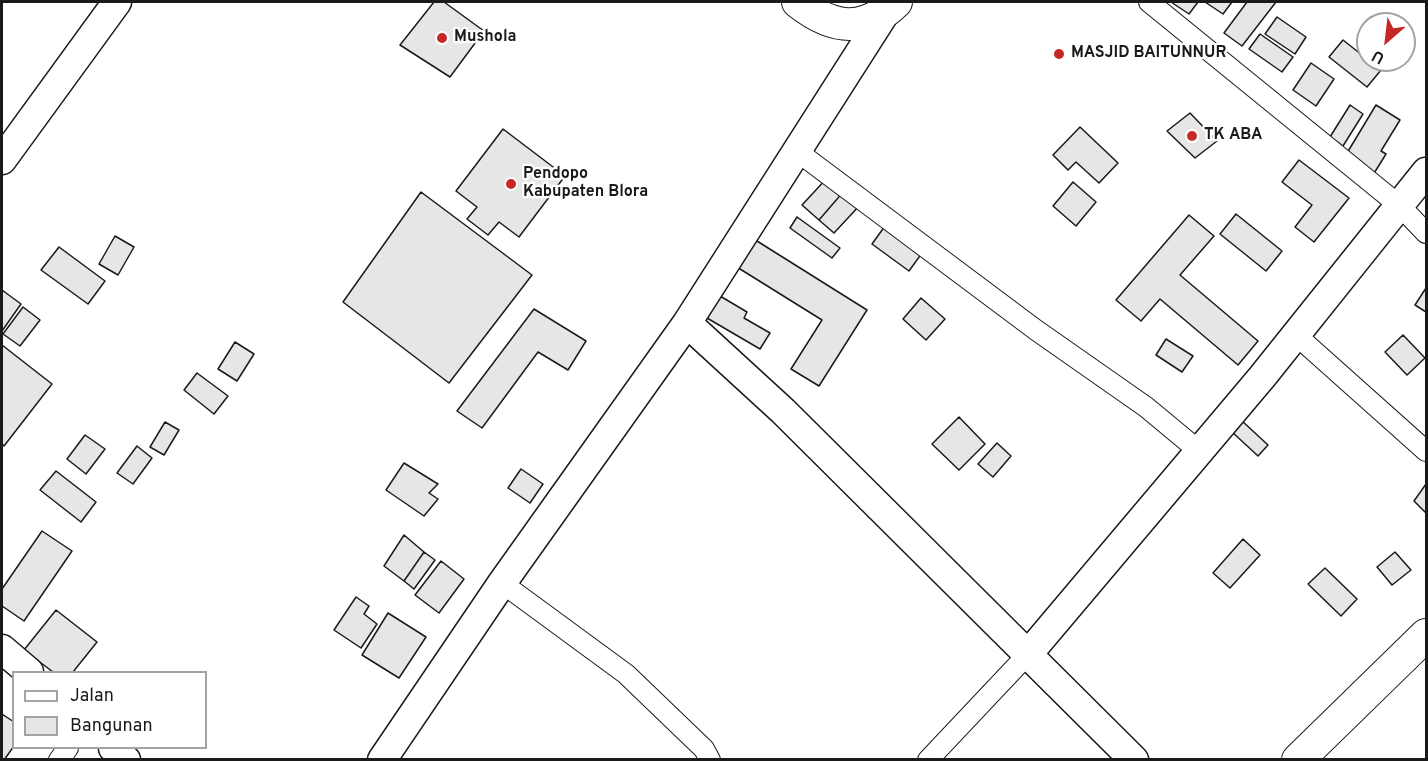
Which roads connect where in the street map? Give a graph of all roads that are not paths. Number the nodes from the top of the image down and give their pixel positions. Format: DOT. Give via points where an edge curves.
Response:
graph roads {
  1 [pos="117,2"];
  2 [pos="798,2"];
  3 [pos="1149,2"];
  4 [pos="891,7"];
  5 [pos="798,152"];
  6 [pos="2,160"];
  7 [pos="1426,172"];
  8 [pos="1400,206"];
  9 [pos="1426,233"];
  10 [pos="687,323"];
  11 [pos="1296,335"];
  12 [pos="1426,451"];
  13 [pos="1199,452"];
  14 [pos="502,583"];
  15 [pos="1426,635"];
  16 [pos="2,649"];
  17 [pos="1029,653"];
  18 [pos="28,671"];
  19 [pos="382,759"];
  20 [pos="710,759"];
  21 [pos="928,759"];
  22 [pos="1134,759"];
  23 [pos="1298,759"];
  1 -- 6 [label="main road"];
  2 -- 4 [label="main road" via="831,23 857,25"];
  3 -- 8 [label="street"];
  4 -- 5 [label="main road"];
  5 -- 10 [label="main road"];
  5 -- 13 [label="street" via="1146,407"];
  7 -- 8 [label="main road"];
  8 -- 9 [label="street"];
  8 -- 11 [label="main road"];
  10 -- 14 [label="main road"];
  10 -- 17 [label="main road" via="783,411"];
  11 -- 12 [label="street"];
  11 -- 13 [label="main road"];
  13 -- 17 [label="main road"];
  14 -- 19 [label="main road"];
  14 -- 20 [label="street" via="626,674"];
  15 -- 23 [label="main road"];
  16 -- 18 [label="main road"];
  17 -- 21 [label="street"];
  17 -- 22 [label="main road"];
}
